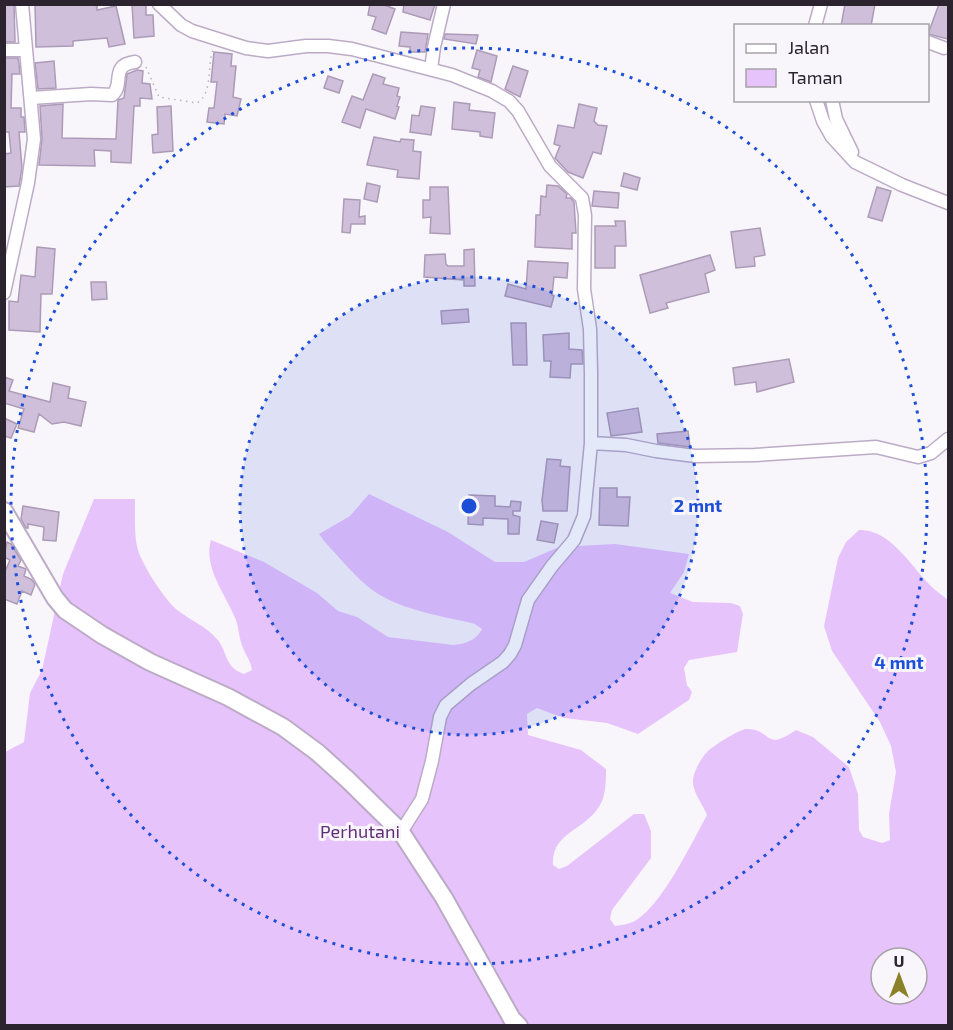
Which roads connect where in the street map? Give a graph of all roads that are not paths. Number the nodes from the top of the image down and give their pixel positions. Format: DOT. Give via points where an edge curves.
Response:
graph roads {
  1 [pos="22,4"];
  2 [pos="159,4"];
  3 [pos="444,4"];
  4 [pos="821,4"];
  5 [pos="816,24"];
  6 [pos="929,43"];
  7 [pos="944,48"];
  8 [pos="4,50"];
  9 [pos="25,50"];
  10 [pos="135,62"];
  11 [pos="431,69"];
  12 [pos="31,98"];
  13 [pos="817,102"];
  14 [pos="832,102"];
  15 [pos="855,162"];
  16 [pos="948,203"];
  17 [pos="4,293"];
  18 [pos="948,439"];
  19 [pos="591,443"];
  20 [pos="4,511"];
  21 [pos="401,832"];
  22 [pos="519,1026"];
  1 -- 9 [label="street"];
  2 -- 11 [label="street" via="192,31 246,48 344,48"];
  3 -- 11 [label="street"];
  4 -- 5 [label="street"];
  6 -- 7 [label="street"];
  8 -- 9 [label="street"];
  9 -- 12 [label="street"];
  10 -- 12 [label="street" via="121,68 112,95"];
  11 -- 19 [label="street" via="509,101 550,166 582,198 584,289 590,329"];
  12 -- 17 [label="street" via="31,164"];
  13 -- 15 [label="street" via="832,137"];
  14 -- 15 [label="street"];
  15 -- 16 [label="street"];
  18 -- 19 [label="street" via="931,453 918,457 876,447 696,456"];
  19 -- 21 [label="street" via="579,531 528,600 510,654 446,705 422,799"];
  20 -- 21 [label="street" via="64,610 150,662 228,696 282,727 317,752"];
  21 -- 22 [label="street"];
}
